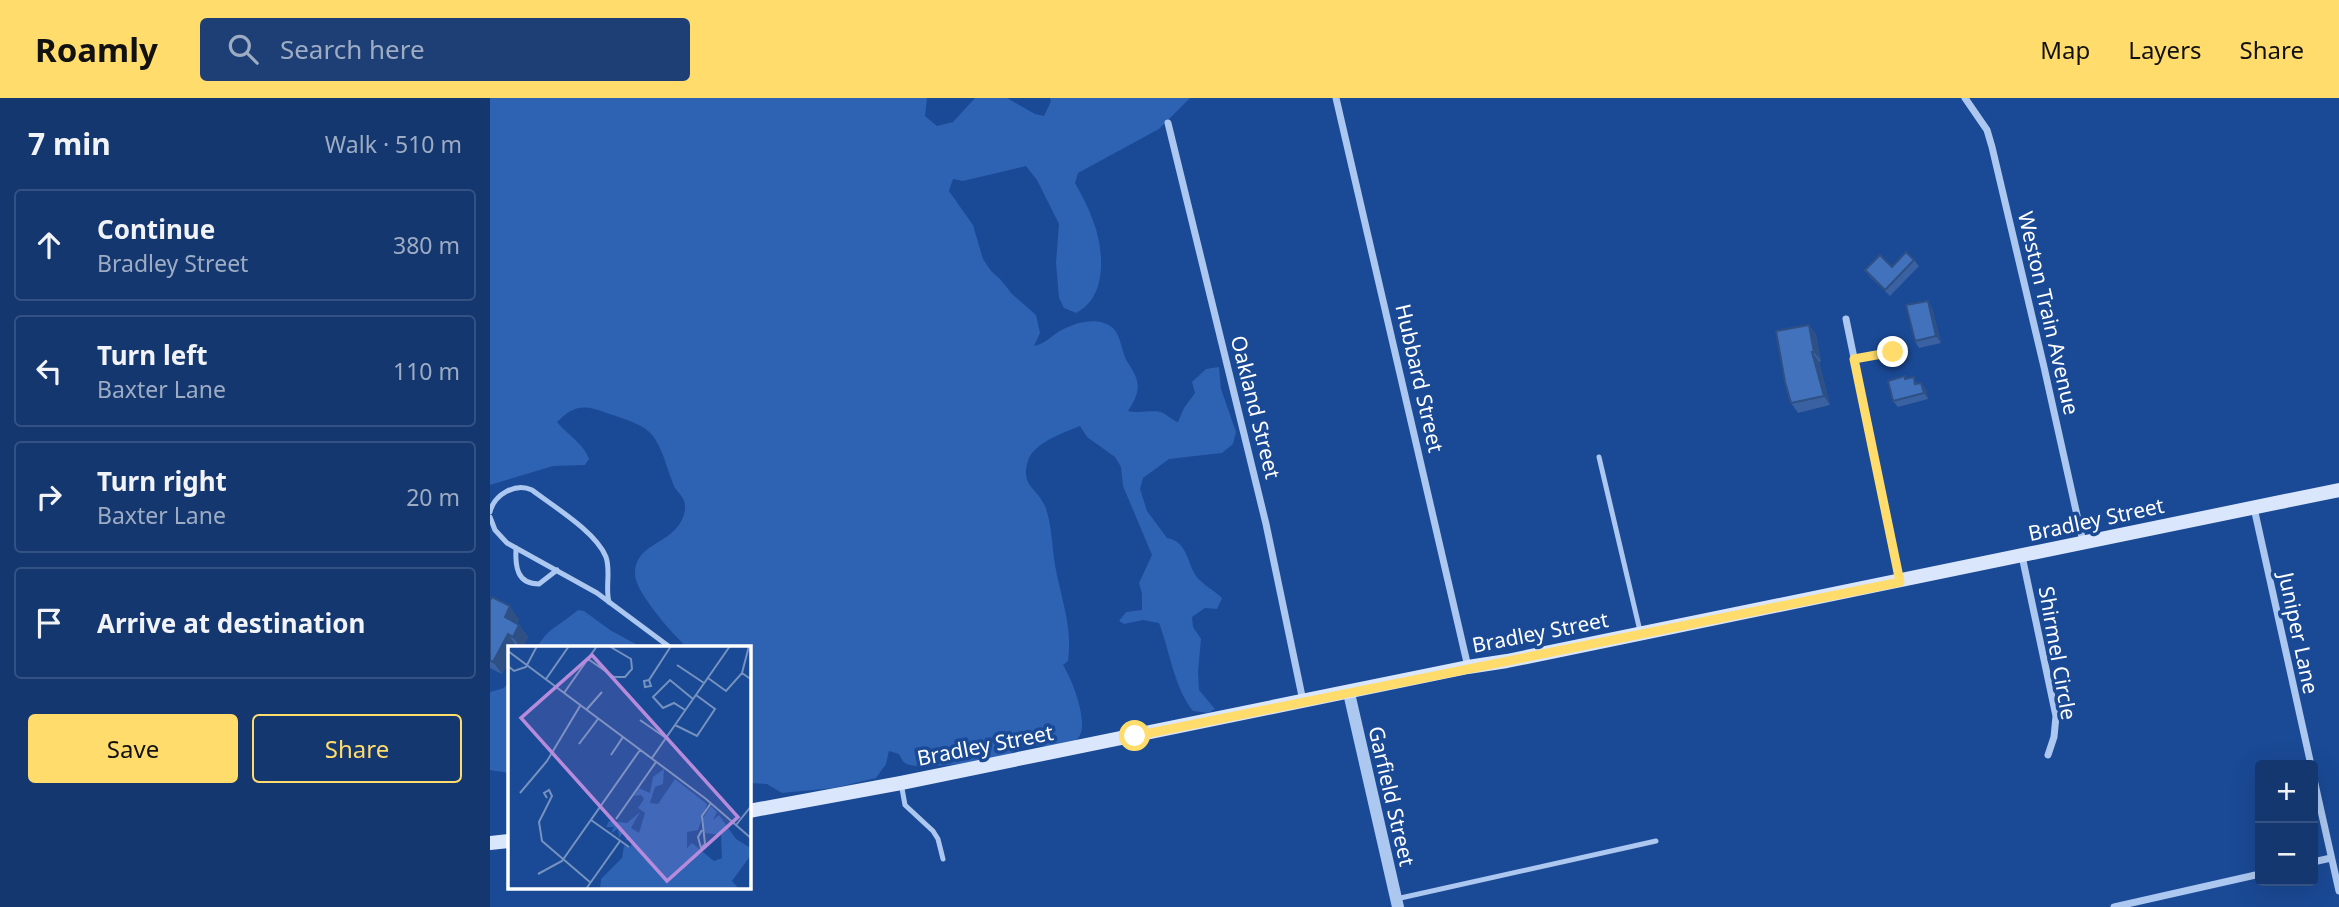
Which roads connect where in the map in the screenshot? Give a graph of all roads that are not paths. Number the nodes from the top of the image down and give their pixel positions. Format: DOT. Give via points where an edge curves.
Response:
graph roads {
  1 [pos="1336,98"];
  2 [pos="1965,98"];
  3 [pos="1168,122"];
  4 [pos="1846,319"];
  5 [pos="1893,352"];
  6 [pos="1854,359"];
  7 [pos="1599,457"];
  8 [pos="2339,490"];
  9 [pos="2254,508"];
  10 [pos="490,515"];
  11 [pos="2082,542"];
  12 [pos="516,548"];
  13 [pos="2022,556"];
  14 [pos="557,570"];
  15 [pos="1900,582"];
  16 [pos="609,602"];
  17 [pos="1640,634"];
  18 [pos="668,646"];
  19 [pos="1468,667"];
  20 [pos="1349,693"];
  21 [pos="1303,702"];
  22 [pos="2048,755"];
  23 [pos="2310,760"];
  24 [pos="901,783"];
  25 [pos="2318,798"];
  26 [pos="751,811"];
  27 [pos="508,841"];
  28 [pos="1656,841"];
  29 [pos="490,843"];
  30 [pos="2331,858"];
  31 [pos="943,859"];
  32 [pos="2318,861"];
  33 [pos="2255,875"];
  34 [pos="2339,891"];
  35 [pos="1397,903"];
  36 [pos="2114,907"];
  1 -- 19 [label="street, Hubbard Street"];
  2 -- 11 [label="street, Weston Train Avenue" via="1987,130 1992,147"];
  3 -- 21 [label="street, Oakland Street" via="1266,524"];
  4 -- 6 [label="street"];
  5 -- 6 [label="street"];
  6 -- 15 [label="street"];
  7 -- 17 [label="lane"];
  8 -- 9 [label="main road, Bradley Street"];
  9 -- 11 [label="main road, Bradley Street"];
  9 -- 23 [label="street, Juniper Lane"];
  10 -- 12 [label="lane" via="495,530"];
  10 -- 16 [label="lane" via="494,502 506,491 532,489 600,548 606,558"];
  11 -- 13 [label="main road, Bradley Street"];
  12 -- 14 [label="lane"];
  12 -- 14 [label="lane" via="516,567 522,579 540,584"];
  13 -- 15 [label="main road, Bradley Street"];
  13 -- 22 [label="street, Shirmel Circle" via="2056,716"];
  14 -- 16 [label="lane"];
  15 -- 17 [label="main road, Bradley Street"];
  16 -- 18 [label="lane"];
  17 -- 19 [label="main road, Bradley Street"];
  19 -- 20 [label="main road, Bradley Street"];
  20 -- 21 [label="main road, Bradley Street"];
  20 -- 35 [label="street, Garfield Street"];
  21 -- 24 [label="main road, Bradley Street"];
  24 -- 26 [label="main road, Bradley Street"];
  24 -- 31 [label="lane" via="905,805 933,831"];
  25 -- 30 [label="street"];
  27 -- 29 [label="main road"];
  28 -- 35 [label="lane"];
  30 -- 32 [label="street"];
  30 -- 34 [label="street"];
  33 -- 36 [label="street"];
}
